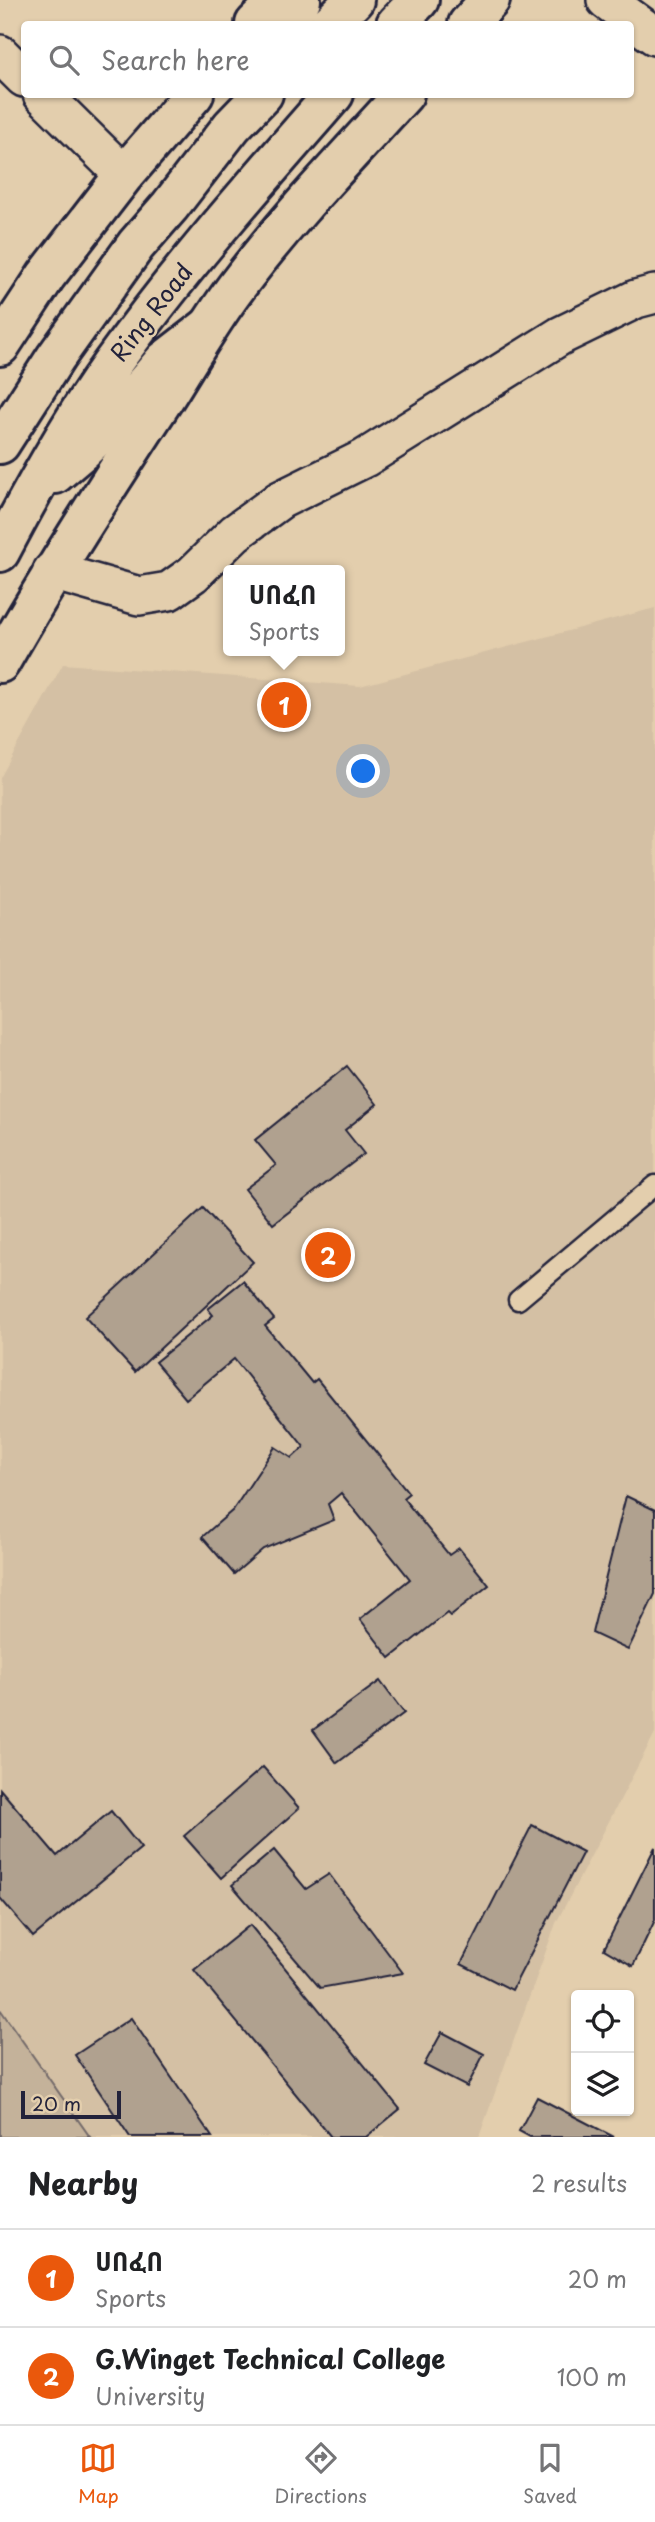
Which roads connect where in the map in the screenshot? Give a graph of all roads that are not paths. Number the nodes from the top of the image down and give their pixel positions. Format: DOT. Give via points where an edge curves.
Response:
graph roads {
  1 [pos="279,0"];
  2 [pos="301,0"];
  3 [pos="354,0"];
  4 [pos="490,0"];
  5 [pos="606,0"];
  6 [pos="258,21"];
  7 [pos="287,21"];
  8 [pos="333,21"];
  9 [pos="471,21"];
  10 [pos="655,36"];
  11 [pos="0,54"];
  12 [pos="21,75"];
  13 [pos="46,98"];
  14 [pos="191,98"];
  15 [pos="257,98"];
  16 [pos="330,98"];
  17 [pos="400,98"];
  18 [pos="239,110"];
  19 [pos="124,175"];
  20 [pos="655,294"];
  21 [pos="208,327"];
  22 [pos="0,346"];
  23 [pos="0,444"];
  24 [pos="31,493"];
  25 [pos="0,552"];
  26 [pos="52,571"];
  27 [pos="0,663"];
  28 [pos="655,1185"];
  29 [pos="518,1300"];
  1 -- 6 [label="main road"];
  2 -- 7 [label="main road"];
  3 -- 8 [label="main road"];
  4 -- 9 [label="main road"];
  5 -- 10 [label="street"];
  11 -- 12 [label="street"];
  13 -- 19 [label="street"];
  14 -- 19 [label="main road"];
  15 -- 18 [label="main road, Ring Road"];
  16 -- 24 [label="main road, Ring Road" via="252,187 111,364"];
  17 -- 21 [label="main road" via="288,224"];
  18 -- 23 [label="main road, Ring Road" via="170,206 128,255"];
  19 -- 22 [label="main road" via="46,276"];
  20 -- 26 [label="street" via="635,299 560,336 365,458 280,500 169,591 138,596"];
  21 -- 24 [label="main road" via="164,361 114,420"];
  21 -- 26 [label="main road"];
  24 -- 25 [label="main road, Ring Road"];
  26 -- 27 [label="main road"];
  28 -- 29 [label="lane"];
}
